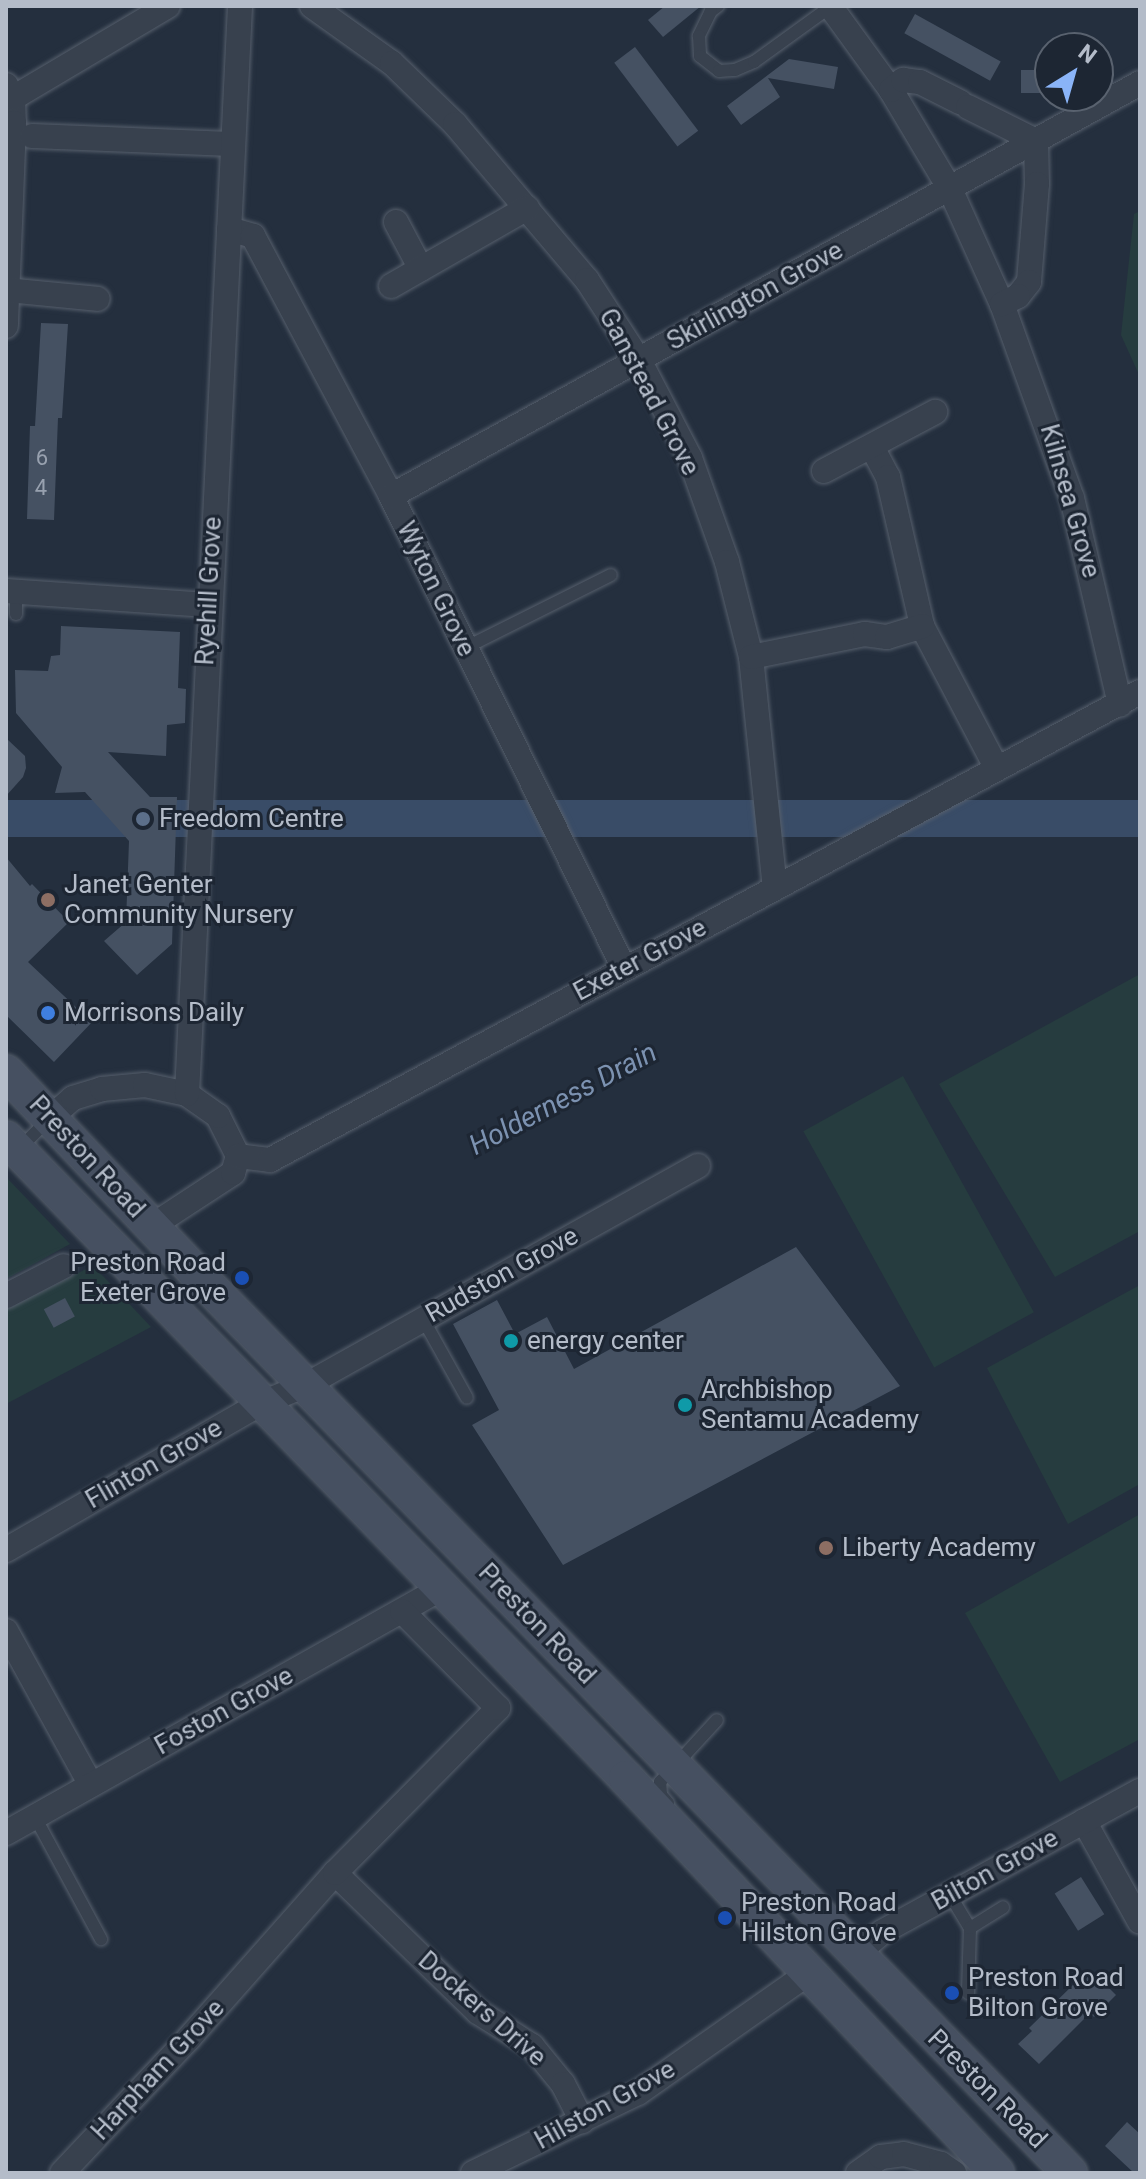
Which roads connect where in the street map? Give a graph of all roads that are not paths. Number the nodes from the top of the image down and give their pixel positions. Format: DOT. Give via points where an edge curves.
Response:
graph roads {
  1 [pos="168,6"];
  2 [pos="240,6"];
  3 [pos="312,6"];
  4 [pos="718,6"];
  5 [pos="830,6"];
  6 [pos="1140,83"];
  7 [pos="891,90"];
  8 [pos="10,92"];
  9 [pos="32,136"];
  10 [pos="1036,141"];
  11 [pos="231,144"];
  12 [pos="950,189"];
  13 [pos="527,208"];
  14 [pos="396,222"];
  15 [pos="229,229"];
  16 [pos="7,257"];
  17 [pos="421,269"];
  18 [pos="391,286"];
  19 [pos="7,290"];
  20 [pos="98,299"];
  21 [pos="1002,304"];
  22 [pos="6,326"];
  23 [pos="639,360"];
  24 [pos="935,412"];
  25 [pos="872,447"];
  26 [pos="824,471"];
  27 [pos="391,496"];
  28 [pos="611,575"];
  29 [pos="13,599"];
  30 [pos="208,605"];
  31 [pos="922,626"];
  32 [pos="465,648"];
  33 [pos="751,657"];
  34 [pos="1130,698"];
  35 [pos="997,769"];
  36 [pos="775,888"];
  37 [pos="624,968"];
  38 [pos="6,1072"];
  39 [pos="187,1094"];
  40 [pos="50,1118"];
  41 [pos="10,1150"];
  42 [pos="238,1156"];
  43 [pos="698,1166"];
  44 [pos="152,1226"];
  45 [pos="64,1266"];
  46 [pos="6,1296"];
  47 [pos="423,1319"];
  48 [pos="306,1385"];
  49 [pos="467,1398"];
  50 [pos="262,1403"];
  51 [pos="6,1550"];
  52 [pos="442,1588"];
  53 [pos="402,1611"];
  54 [pos="6,1631"];
  55 [pos="717,1720"];
  56 [pos="673,1764"];
  57 [pos="90,1783"];
  58 [pos="1140,1791"];
  59 [pos="35,1817"];
  60 [pos="1084,1821"];
  61 [pos="6,1833"];
  62 [pos="725,1863"];
  63 [pos="335,1873"];
  64 [pos="950,1895"];
  65 [pos="1003,1907"];
  66 [pos="1140,1922"];
  67 [pos="970,1928"];
  68 [pos="101,1939"];
  69 [pos="855,1955"];
  70 [pos="809,1973"];
  71 [pos="968,1993"];
  72 [pos="582,2121"];
  73 [pos="62,2173"];
  74 [pos="473,2173"];
  75 [pos="858,2173"];
  76 [pos="954,2173"];
  77 [pos="997,2173"];
  78 [pos="1070,2173"];
  1 -- 8 [label="street"];
  2 -- 11 [label="street, Ryehill Grove"];
  3 -- 13 [label="street, Ganstead Grove" via="392,63 455,124"];
  4 -- 5 [label="lane" via="699,36 700,56 719,71 754,62"];
  5 -- 7 [label="street, Kilnsea Grove"];
  6 -- 10 [label="street, Skirlington Grove"];
  7 -- 10 [label="street" via="903,80 920,82"];
  7 -- 12 [label="street, Kilnsea Grove"];
  8 -- 16 [label="street"];
  9 -- 11 [label="street"];
  10 -- 12 [label="street, Skirlington Grove"];
  10 -- 21 [label="street" via="1029,282"];
  11 -- 15 [label="street, Ryehill Grove"];
  12 -- 21 [label="street, Kilnsea Grove"];
  12 -- 23 [label="street, Skirlington Grove"];
  13 -- 17 [label="street"];
  13 -- 23 [label="street, Ganstead Grove" via="587,280"];
  14 -- 17 [label="street"];
  15 -- 27 [label="street, Wyton Grove" via="253,236"];
  15 -- 30 [label="street, Ryehill Grove"];
  16 -- 19 [label="street"];
  17 -- 18 [label="street"];
  19 -- 20 [label="street"];
  19 -- 22 [label="street"];
  21 -- 34 [label="street, Kilnsea Grove" via="1072,498"];
  23 -- 27 [label="street, Skirlington Grove"];
  23 -- 33 [label="street, Ganstead Grove" via="690,458 727,562"];
  24 -- 25 [label="street"];
  25 -- 26 [label="street"];
  25 -- 31 [label="street" via="888,477"];
  27 -- 32 [label="street, Wyton Grove"];
  28 -- 32 [label="lane"];
  29 -- 30 [label="street"];
  30 -- 39 [label="street, Ryehill Grove"];
  31 -- 33 [label="street" via="887,637 865,634"];
  31 -- 35 [label="street"];
  32 -- 37 [label="street, Wyton Grove"];
  33 -- 36 [label="street, Ganstead Grove"];
  34 -- 35 [label="street, Exeter Grove"];
  35 -- 36 [label="street, Exeter Grove"];
  36 -- 37 [label="street, Exeter Grove"];
  37 -- 42 [label="street, Exeter Grove" via="270,1160"];
  38 -- 40 [label="street, Preston Road"];
  39 -- 40 [label="street" via="145,1085 102,1089 73,1098"];
  39 -- 42 [label="street" via="218,1116"];
  40 -- 41 [label="lane"];
  40 -- 44 [label="street, Preston Road"];
  41 -- 50 [label="street, Preston Road"];
  42 -- 44 [label="street" via="233,1173"];
  43 -- 47 [label="street, Rudston Grove"];
  44 -- 48 [label="street, Preston Road"];
  45 -- 46 [label="street"];
  47 -- 48 [label="street, Rudston Grove"];
  47 -- 49 [label="lane"];
  48 -- 50 [label="street, Flinton Grove"];
  48 -- 56 [label="street, Preston Road"];
  50 -- 51 [label="street, Flinton Grove"];
  50 -- 52 [label="street, Preston Road"];
  52 -- 53 [label="street, Foston Grove"];
  52 -- 70 [label="street, Preston Road" via="738,1886"];
  53 -- 57 [label="street, Foston Grove"];
  53 -- 63 [label="street, Harpham Grove" via="498,1708"];
  54 -- 57 [label="street"];
  55 -- 56 [label="lane"];
  56 -- 62 [label="lane" via="660,1782 661,1795"];
  56 -- 69 [label="street, Preston Road"];
  57 -- 59 [label="street, Foston Grove"];
  58 -- 60 [label="street, Bilton Grove"];
  59 -- 61 [label="street, Foston Grove"];
  59 -- 68 [label="lane"];
  60 -- 64 [label="street, Bilton Grove"];
  60 -- 66 [label="street"];
  63 -- 72 [label="street, Dockers Drive" via="478,2012 532,2046 563,2084"];
  63 -- 73 [label="street, Harpham Grove"];
  64 -- 67 [label="lane"];
  64 -- 69 [label="street, Bilton Grove" via="882,1932"];
  65 -- 67 [label="lane"];
  67 -- 71 [label="lane"];
  69 -- 78 [label="street, Preston Road"];
  70 -- 72 [label="street, Hilston Grove" via="638,2093"];
  70 -- 77 [label="street, Preston Road"];
  72 -- 74 [label="street, Hilston Grove"];
  75 -- 76 [label="street" via="881,2157 904,2154"];
}
